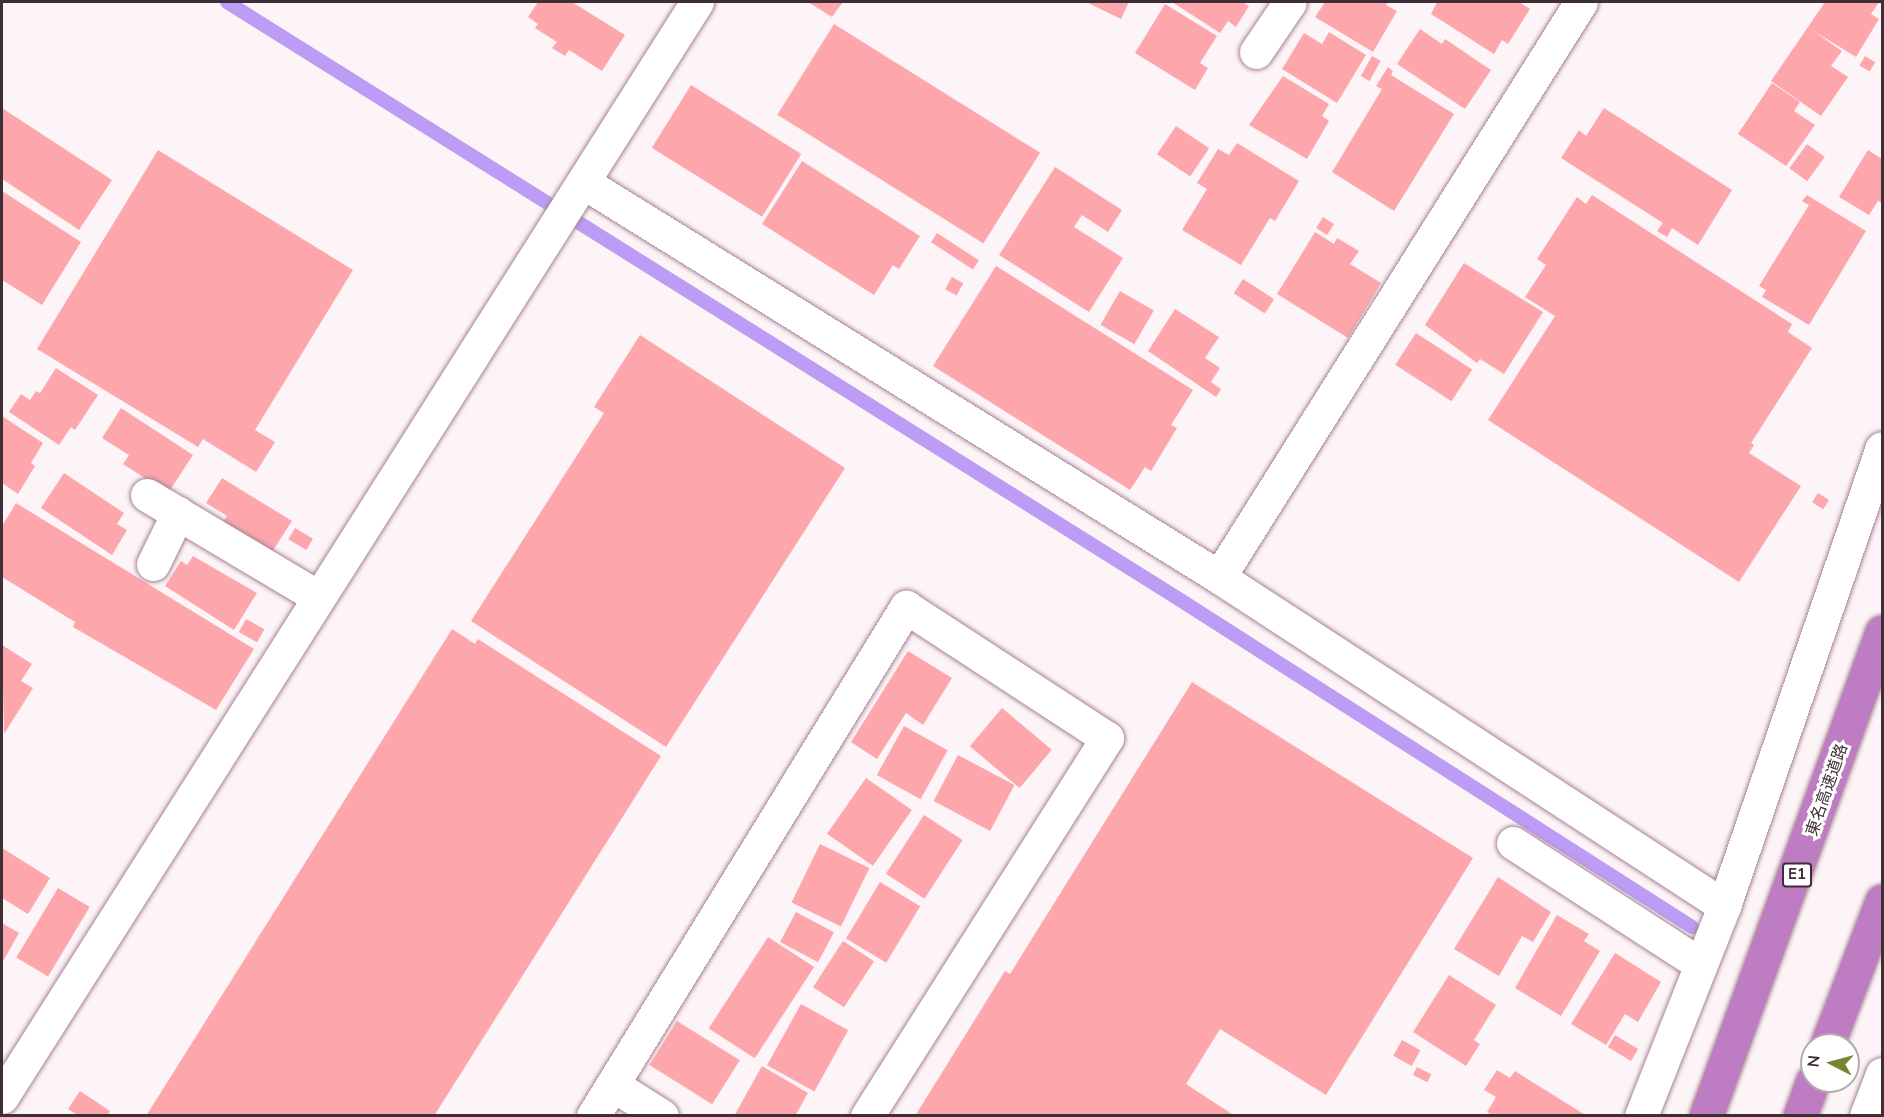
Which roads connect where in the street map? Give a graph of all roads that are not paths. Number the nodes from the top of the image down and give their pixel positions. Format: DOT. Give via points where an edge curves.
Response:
graph roads {
  1 [pos="697,2"];
  2 [pos="1290,2"];
  3 [pos="1581,2"];
  4 [pos="1256,52"];
  5 [pos="578,190"];
  6 [pos="1882,448"];
  7 [pos="147,495"];
  8 [pos="178,513"];
  9 [pos="153,564"];
  10 [pos="1219,577"];
  11 [pos="318,597"];
  12 [pos="1882,632"];
  13 [pos="1513,843"];
  14 [pos="1882,901"];
  15 [pos="1724,906"];
  16 [pos="1700,964"];
  17 [pos="1832,1033"];
  18 [pos="1882,1079"];
  19 [pos="613,1084"];
  20 [pos="1809,1093"];
  21 [pos="2,1097"];
  22 [pos="593,1116"];
  23 [pos="662,1116"];
  24 [pos="867,1116"];
  25 [pos="1641,1116"];
  26 [pos="1706,1116"];
  27 [pos="1800,1116"];
  28 [pos="1866,1116"];
  1 -- 5 [label="street"];
  2 -- 4 [label="street"];
  3 -- 10 [label="street"];
  5 -- 10 [label="street"];
  5 -- 11 [label="street"];
  6 -- 15 [label="street"];
  7 -- 8 [label="street"];
  8 -- 9 [label="street"];
  8 -- 11 [label="street"];
  10 -- 15 [label="street"];
  11 -- 21 [label="street"];
  12 -- 26 [label="highway, 東名高速道路 / E1"];
  13 -- 16 [label="street"];
  14 -- 17 [label="highway"];
  15 -- 16 [label="street"];
  16 -- 25 [label="street"];
  18 -- 28 [label="street"];
  19 -- 22 [label="street"];
  19 -- 23 [label="street"];
  19 -- 24 [label="street" via="906,607 1107,738"];
  20 -- 27 [label="highway"];
}
